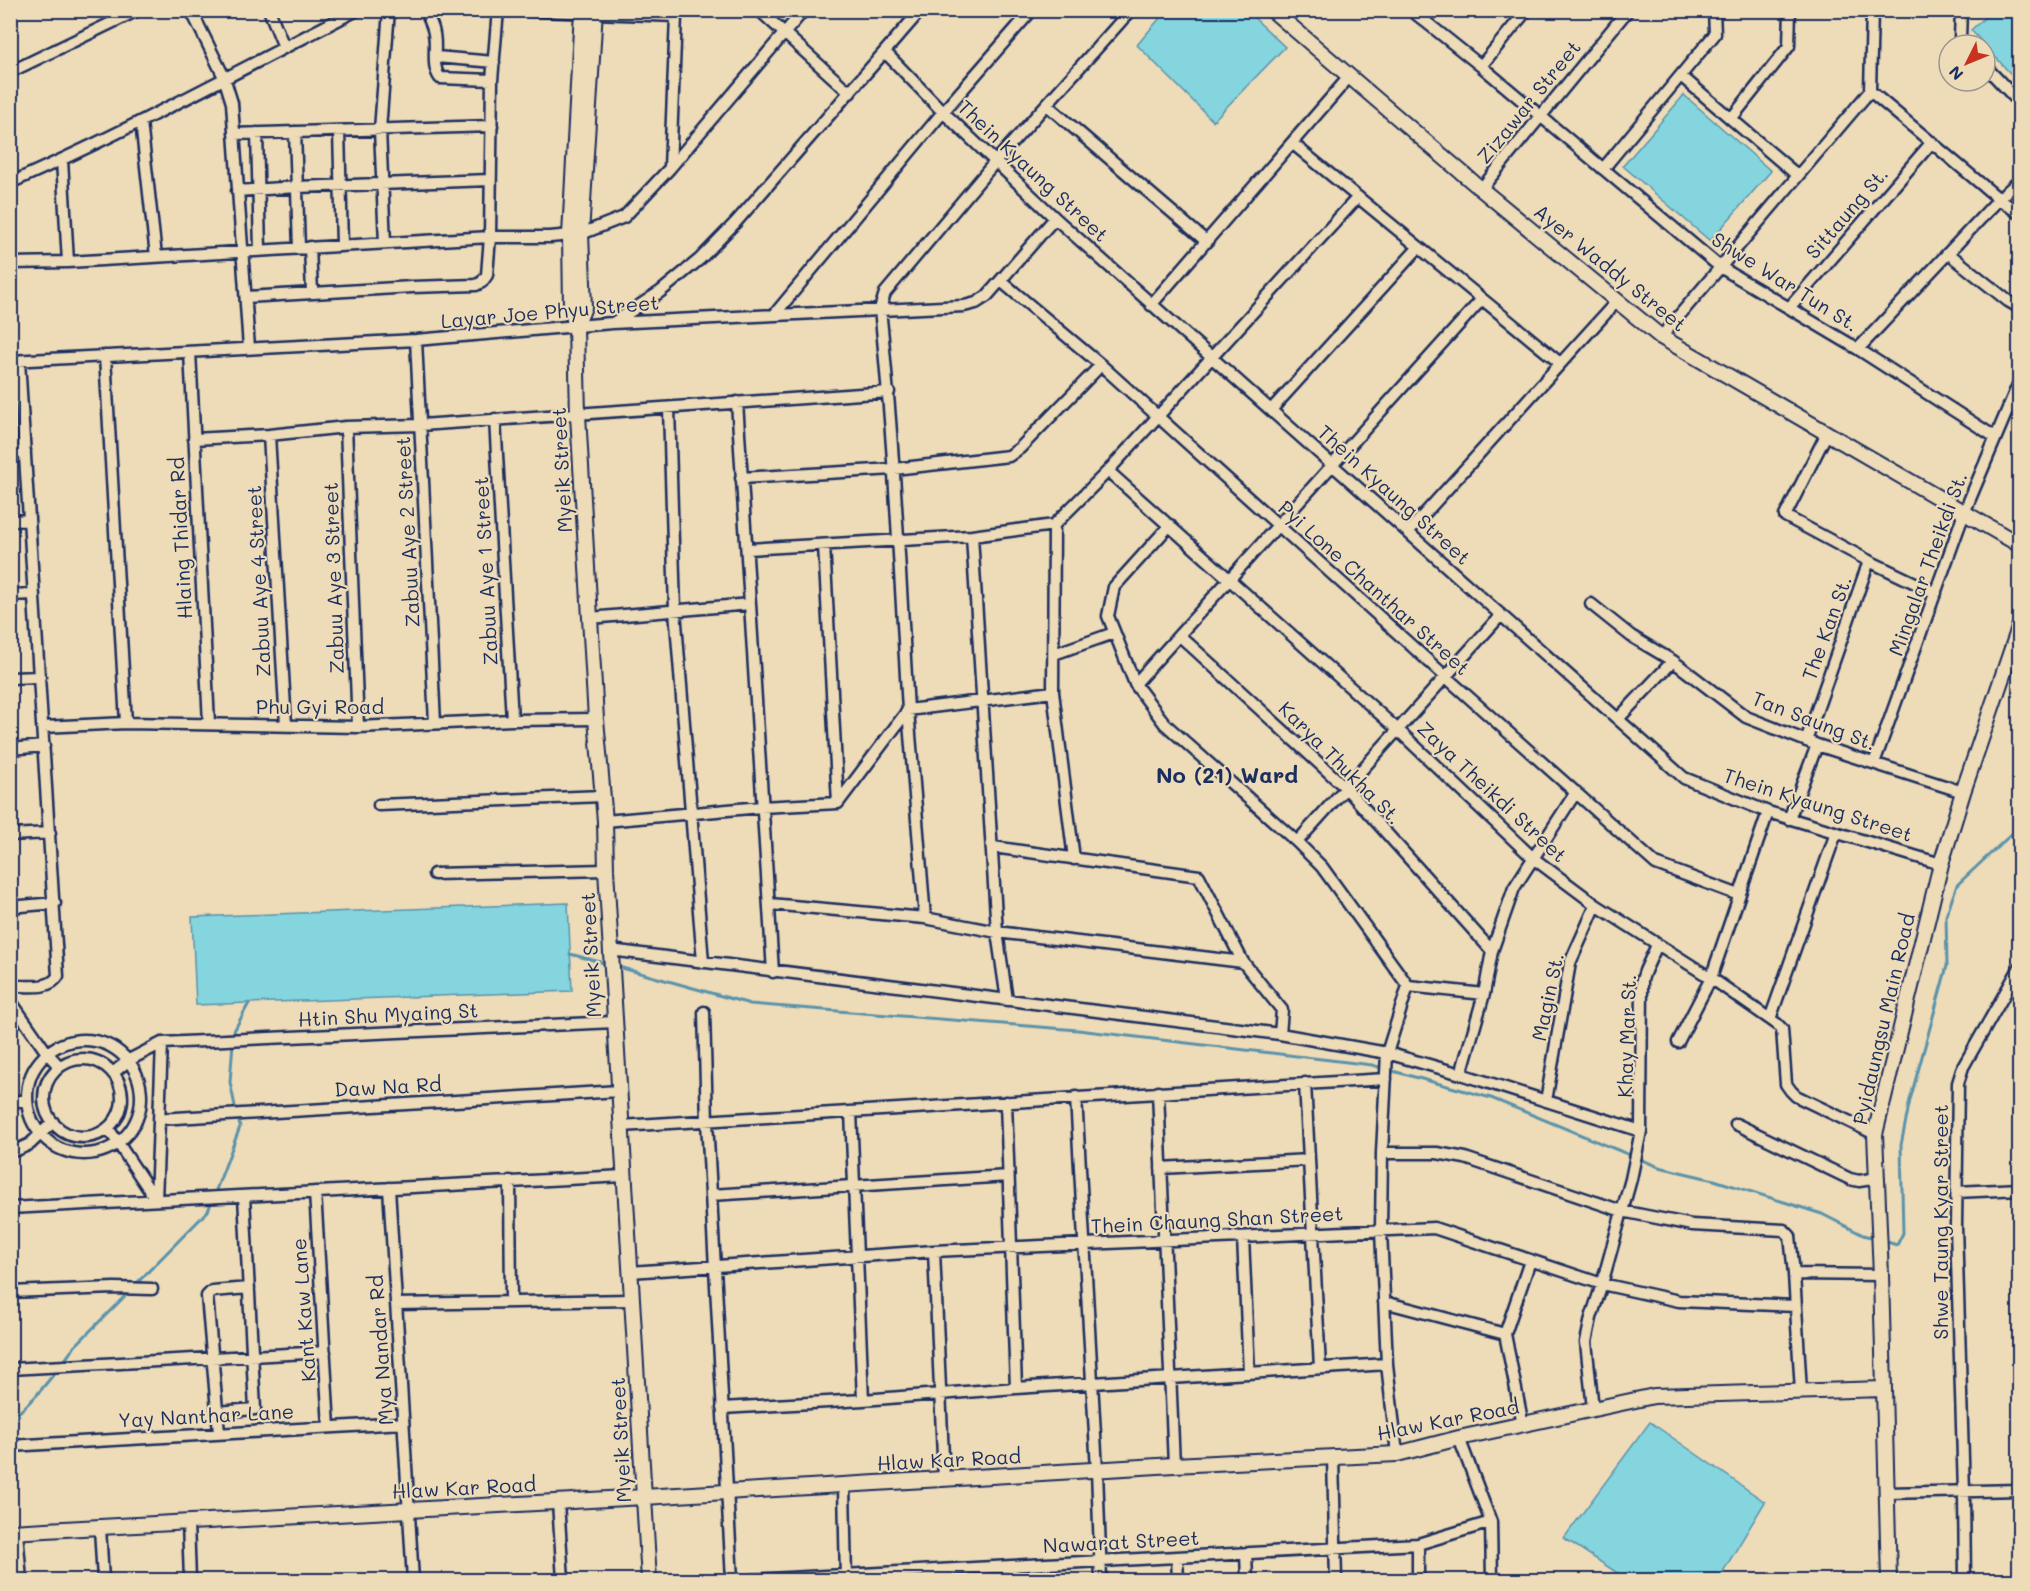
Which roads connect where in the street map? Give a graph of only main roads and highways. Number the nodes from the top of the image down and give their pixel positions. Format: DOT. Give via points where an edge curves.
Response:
graph roads {
  1 [pos="1272,10"];
  2 [pos="588,12"];
  3 [pos="2019,545"];
  4 [pos="2019,625"];
  5 [pos="1884,1389"];
  6 [pos="644,1497"];
  7 [pos="12,1530"];
  8 [pos="649,1581"];
  9 [pos="1889,1581"];
  1 -- 3 [label="main road, Ayer Waddy Street" via="1661,337"];
  2 -- 6 [label="main road, Myeik Street" via="575,235 584,307 576,327 578,415"];
  4 -- 5 [label="main road, Pyidaungsu Main Road" via="1941,864 1875,1134"];
  5 -- 6 [label="main road, Hlaw Kar Road" via="1654,1396 1398,1454"];
  5 -- 9 [label="main road, Pyidaungsu Main Road"];
  6 -- 7 [label="main road, Hlaw Kar Road"];
  6 -- 8 [label="main road, Myeik Street"];
}
